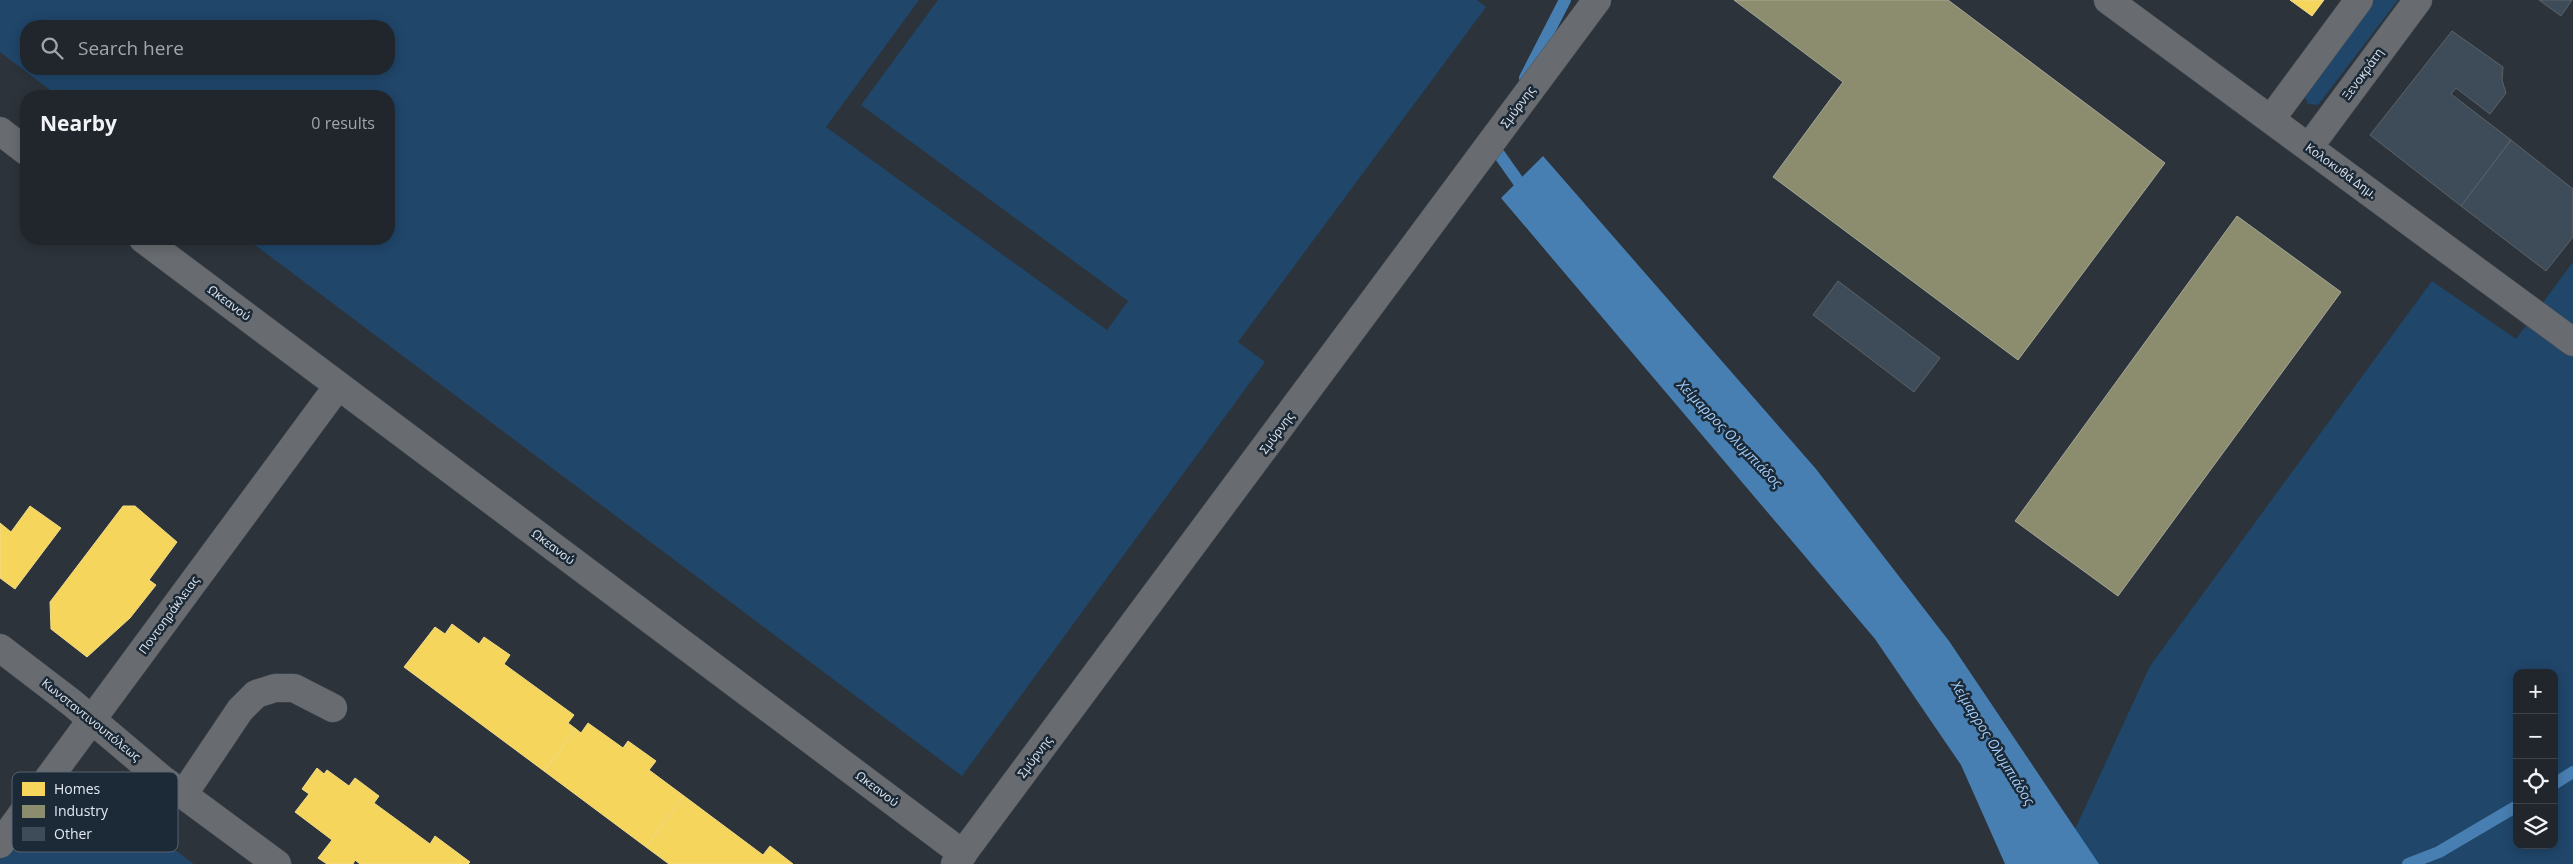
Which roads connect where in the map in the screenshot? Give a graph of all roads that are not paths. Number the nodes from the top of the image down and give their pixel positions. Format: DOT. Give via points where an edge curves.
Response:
graph roads {
  1 [pos="1597,0"];
  2 [pos="2108,0"];
  3 [pos="2359,0"];
  4 [pos="2418,0"];
  5 [pos="2271,119"];
  6 [pos="0,131"];
  7 [pos="20,146"];
  8 [pos="2309,147"];
  9 [pos="151,245"];
  10 [pos="2573,342"];
  11 [pos="338,386"];
  12 [pos="0,648"];
  13 [pos="334,708"];
  14 [pos="92,720"];
  15 [pos="53,772"];
  16 [pos="155,772"];
  17 [pos="178,791"];
  18 [pos="183,795"];
  19 [pos="12,828"];
  20 [pos="0,844"];
  21 [pos="959,859"];
  22 [pos="277,864"];
  1 -- 21 [label="street, Σμύρνης"];
  2 -- 5 [label="street, Κολοκυθά Δημ."];
  3 -- 5 [label="street"];
  4 -- 8 [label="street, Ξενοκράτη"];
  5 -- 8 [label="street, Κολοκυθά Δημ."];
  6 -- 7 [label="street"];
  8 -- 10 [label="street, Κολοκυθά Δημ."];
  9 -- 11 [label="street, Ωκεανού"];
  11 -- 14 [label="street, Ποντοηράκλειας"];
  11 -- 21 [label="street, Ωκεανού"];
  12 -- 14 [label="street, Κωνσταντινουπόλεως"];
  13 -- 18 [label="street" via="294,688 275,688 256,694 240,710"];
  14 -- 15 [label="street, Ποντοηράκλειας"];
  14 -- 16 [label="street, Κωνσταντινουπόλεως"];
  17 -- 18 [label="street, Κωνσταντινουπόλεως"];
  18 -- 22 [label="street, Κωνσταντινουπόλεως"];
  19 -- 20 [label="street, Ποντοηράκλειας"];
}
